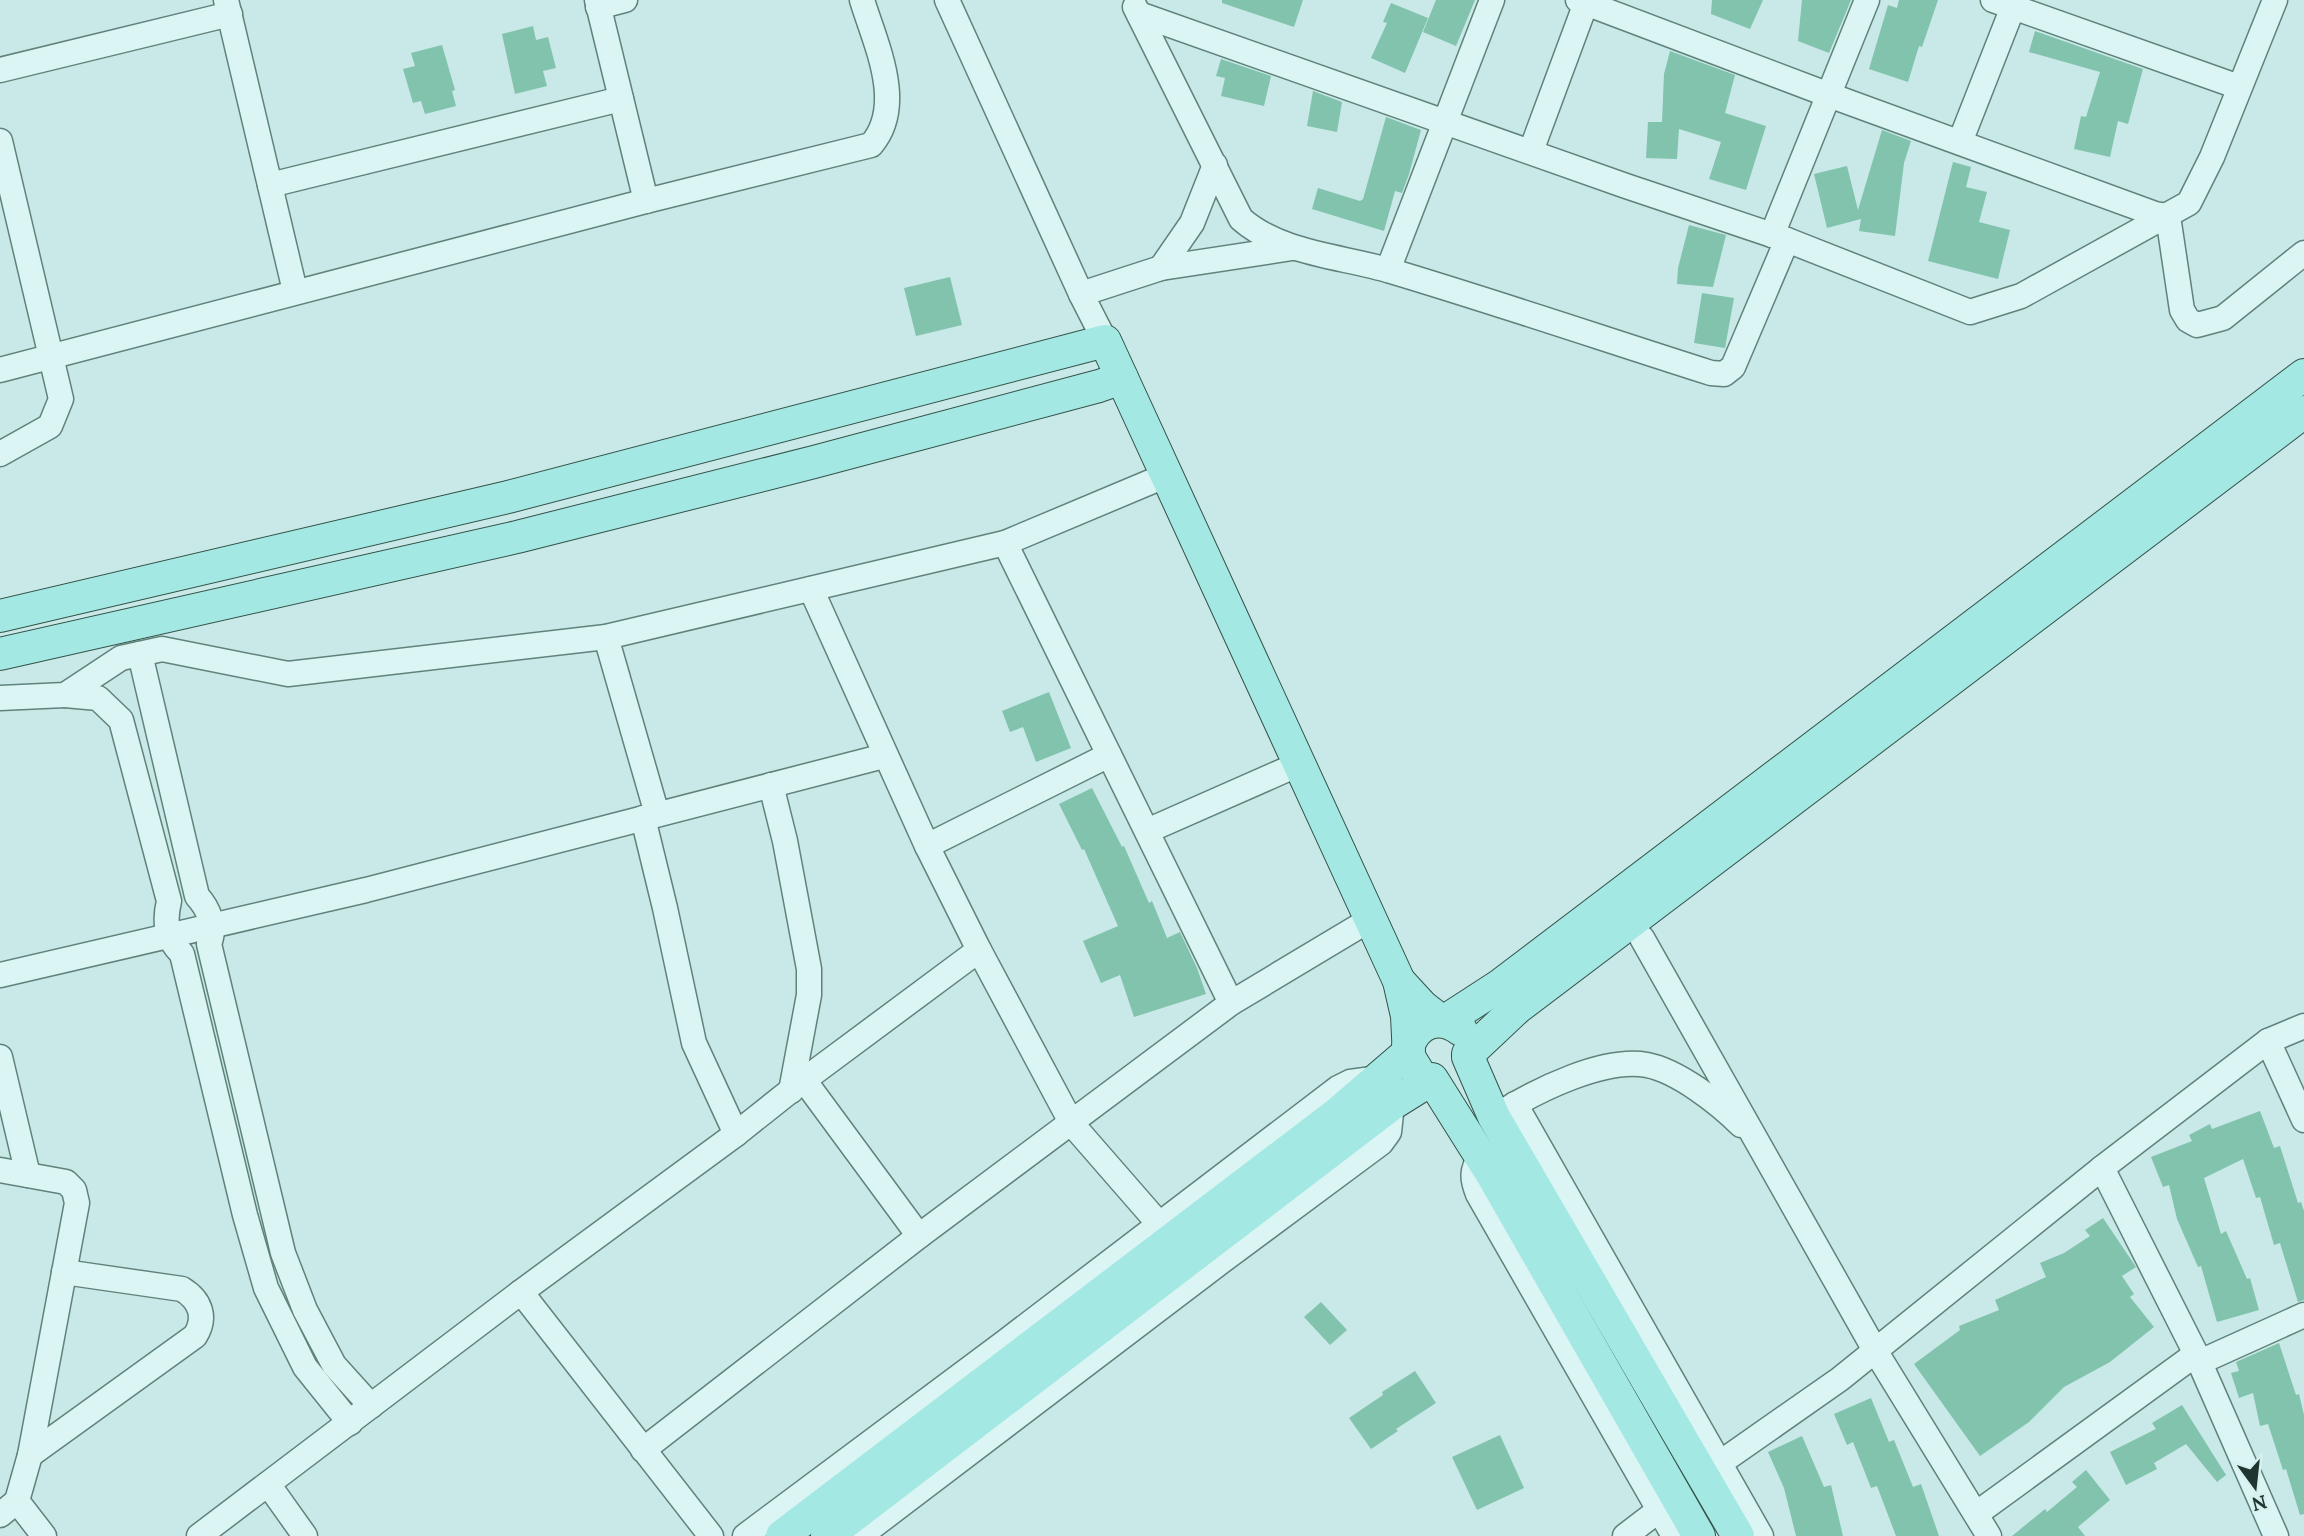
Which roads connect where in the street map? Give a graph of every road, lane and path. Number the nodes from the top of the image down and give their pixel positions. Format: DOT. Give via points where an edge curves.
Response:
graph roads {
  1 [pos="625,0"];
  2 [pos="862,0"];
  3 [pos="947,0"];
  4 [pos="1492,0"];
  5 [pos="1867,0"];
  6 [pos="2274,0"];
  7 [pos="1584,1"];
  8 [pos="598,3"];
  9 [pos="2003,4"];
  10 [pos="228,7"];
  11 [pos="1135,7"];
  12 [pos="0,70"];
  13 [pos="2239,87"];
  14 [pos="1829,95"];
  15 [pos="621,99"];
  16 [pos="1445,120"];
  17 [pos="0,141"];
  18 [pos="1960,142"];
  19 [pos="1531,151"];
  20 [pos="1214,165"];
  21 [pos="270,185"];
  22 [pos="646,201"];
  23 [pos="2168,216"];
  24 [pos="1779,238"];
  25 [pos="1296,247"];
  26 [pos="2304,253"];
  27 [pos="1161,268"];
  28 [pos="1388,270"];
  29 [pos="295,291"];
  30 [pos="1081,294"];
  31 [pos="1105,341"];
  32 [pos="51,357"];
  33 [pos="0,370"];
  34 [pos="2304,375"];
  35 [pos="1122,378"];
  36 [pos="2304,412"];
  37 [pos="0,454"];
  38 [pos="1167,475"];
  39 [pos="1004,543"];
  40 [pos="811,589"];
  41 [pos="0,615"];
  42 [pos="606,637"];
  43 [pos="0,653"];
  44 [pos="140,654"];
  45 [pos="65,695"];
  46 [pos="0,698"];
  47 [pos="1109,755"];
  48 [pos="884,756"];
  49 [pos="1299,764"];
  50 [pos="771,785"];
  51 [pos="650,816"];
  52 [pos="1147,831"];
  53 [pos="927,846"];
  54 [pos="1371,919"];
  55 [pos="211,926"];
  56 [pos="169,935"];
  57 [pos="1642,938"];
  58 [pos="979,950"];
  59 [pos="0,975"];
  60 [pos="1399,981"];
  61 [pos="1231,1003"];
  62 [pos="1443,1021"];
  63 [pos="2304,1026"];
  64 [pos="2268,1041"];
  65 [pos="1408,1049"];
  66 [pos="1468,1056"];
  67 [pos="0,1057"];
  68 [pos="1432,1079"];
  69 [pos="797,1085"];
  70 [pos="1386,1091"];
  71 [pos="1505,1110"];
  72 [pos="2304,1120"];
  73 [pos="1072,1124"];
  74 [pos="736,1134"];
  75 [pos="1754,1138"];
  76 [pos="1481,1156"];
  77 [pos="2102,1168"];
  78 [pos="0,1170"];
  79 [pos="29,1175"];
  80 [pos="1160,1225"];
  81 [pos="919,1236"];
  82 [pos="64,1272"];
  83 [pos="521,1292"];
  84 [pos="2304,1315"];
  85 [pos="1876,1352"];
  86 [pos="2198,1358"];
  87 [pos="371,1406"];
  88 [pos="350,1423"];
  89 [pos="643,1450"];
  90 [pos="30,1455"];
  91 [pos="1720,1463"];
  92 [pos="268,1484"];
  93 [pos="9,1508"];
  94 [pos="1659,1510"];
  95 [pos="1976,1514"];
  96 [pos="44,1536"];
  97 [pos="199,1536"];
  98 [pos="305,1536"];
  99 [pos="711,1536"];
  100 [pos="745,1536"];
  101 [pos="782,1536"];
  102 [pos="827,1536"];
  103 [pos="860,1536"];
  104 [pos="1625,1536"];
  105 [pos="1674,1536"];
  106 [pos="1699,1536"];
  107 [pos="1738,1536"];
  108 [pos="1761,1536"];
  109 [pos="1989,1536"];
  110 [pos="2276,1536"];
  1 -- 8 [label="street"];
  2 -- 22 [label="street" via="887,84 886,114 871,145"];
  3 -- 30 [label="street"];
  4 -- 16 [label="street"];
  5 -- 14 [label="street"];
  6 -- 13 [label="street"];
  7 -- 14 [label="street"];
  7 -- 19 [label="street"];
  8 -- 15 [label="street"];
  9 -- 13 [label="street"];
  9 -- 18 [label="street"];
  10 -- 12 [label="street"];
  10 -- 21 [label="street"];
  11 -- 16 [label="street"];
  11 -- 20 [label="street"];
  13 -- 23 [label="street" via="2189,203"];
  14 -- 18 [label="street"];
  14 -- 24 [label="street"];
  15 -- 21 [label="street"];
  15 -- 22 [label="street"];
  16 -- 19 [label="street"];
  16 -- 28 [label="street"];
  17 -- 32 [label="street"];
  18 -- 23 [label="street"];
  19 -- 24 [label="street"];
  20 -- 25 [label="street" via="1241,219 1272,240"];
  20 -- 27 [label="street" via="1192,223"];
  21 -- 29 [label="street"];
  22 -- 29 [label="street"];
  23 -- 24 [label="street" via="2021,296 1970,312"];
  23 -- 26 [label="street" via="2182,310 2197,326 2223,318"];
  24 -- 28 [label="street" via="1733,368 1724,374"];
  25 -- 27 [label="street"];
  25 -- 28 [label="street"];
  27 -- 30 [label="street"];
  29 -- 32 [label="street"];
  30 -- 31 [label="street"];
  31 -- 35 [label="main road"];
  31 -- 41 [label="main road" via="508,497"];
  32 -- 33 [label="street"];
  32 -- 37 [label="street" via="61,400 50,426"];
  34 -- 62 [label="main road" via="1510,978"];
  35 -- 38 [label="main road"];
  35 -- 43 [label="main road" via="517,537"];
  36 -- 66 [label="main road" via="1517,1008"];
  38 -- 39 [label="street"];
  38 -- 49 [label="main road"];
  39 -- 40 [label="street"];
  39 -- 47 [label="street"];
  40 -- 42 [label="street"];
  40 -- 48 [label="street"];
  42 -- 44 [label="street" via="288,674 162,649"];
  42 -- 51 [label="street"];
  44 -- 45 [label="street" via="121,658"];
  44 -- 55 [label="street" via="197,897 206,907"];
  45 -- 46 [label="street"];
  45 -- 56 [label="street" via="98,698 121,720 169,901 165,918"];
  47 -- 52 [label="street"];
  47 -- 53 [label="street"];
  48 -- 50 [label="street"];
  48 -- 53 [label="street"];
  49 -- 52 [label="street"];
  49 -- 54 [label="main road"];
  50 -- 51 [label="street"];
  50 -- 69 [label="street" via="809,969"];
  51 -- 55 [label="street"];
  51 -- 74 [label="street" via="694,1043"];
  52 -- 61 [label="street"];
  53 -- 58 [label="street"];
  54 -- 60 [label="main road"];
  54 -- 61 [label="street"];
  55 -- 56 [label="street"];
  55 -- 87 [label="street" via="209,944 282,1254 334,1365"];
  56 -- 59 [label="street"];
  56 -- 88 [label="street" via="182,954 266,1288 305,1367"];
  57 -- 75 [label="street"];
  58 -- 69 [label="street"];
  58 -- 73 [label="street"];
  60 -- 62 [label="main road"];
  60 -- 65 [label="main road"];
  61 -- 73 [label="street"];
  62 -- 65 [label="main road" via="1418,1029"];
  62 -- 66 [label="main road" via="1461,1030"];
  63 -- 64 [label="street"];
  64 -- 72 [label="street"];
  64 -- 77 [label="street"];
  65 -- 68 [label="main road" via="1413,1066"];
  65 -- 70 [label="main road"];
  66 -- 68 [label="main road" via="1458,1073"];
  66 -- 71 [label="main road"];
  67 -- 79 [label="street"];
  68 -- 70 [label="main road"];
  68 -- 76 [label="main road"];
  69 -- 74 [label="street"];
  69 -- 81 [label="street"];
  70 -- 80 [label="street" via="1350,1082 1338,1088"];
  70 -- 101 [label="main road" via="1338,1113"];
  70 -- 102 [label="main road"];
  70 -- 103 [label="street" via="1389,1132 1381,1143"];
  71 -- 75 [label="street" via="1542,1089 1604,1068 1649,1065 1683,1081"];
  71 -- 91 [label="street"];
  71 -- 107 [label="main road"];
  73 -- 80 [label="street"];
  73 -- 81 [label="street"];
  74 -- 83 [label="street"];
  75 -- 85 [label="street"];
  76 -- 94 [label="street" via="1473,1174 1478,1194"];
  76 -- 106 [label="main road"];
  77 -- 85 [label="street"];
  77 -- 86 [label="street"];
  78 -- 79 [label="street"];
  79 -- 82 [label="street" via="66,1182 74,1190 77,1203"];
  80 -- 100 [label="street"];
  81 -- 89 [label="street"];
  82 -- 90 [label="street"];
  82 -- 90 [label="street" via="182,1289 194,1296 201,1326 195,1336"];
  83 -- 87 [label="street"];
  83 -- 89 [label="street"];
  84 -- 86 [label="street"];
  85 -- 91 [label="street"];
  85 -- 95 [label="street"];
  86 -- 95 [label="street"];
  86 -- 110 [label="street"];
  87 -- 88 [label="street"];
  88 -- 92 [label="street"];
  89 -- 99 [label="street"];
  90 -- 93 [label="street"];
  91 -- 108 [label="street"];
  92 -- 97 [label="street"];
  92 -- 98 [label="street"];
  93 -- 96 [label="street"];
  94 -- 104 [label="street"];
  94 -- 105 [label="street"];
  95 -- 109 [label="street"];
}
